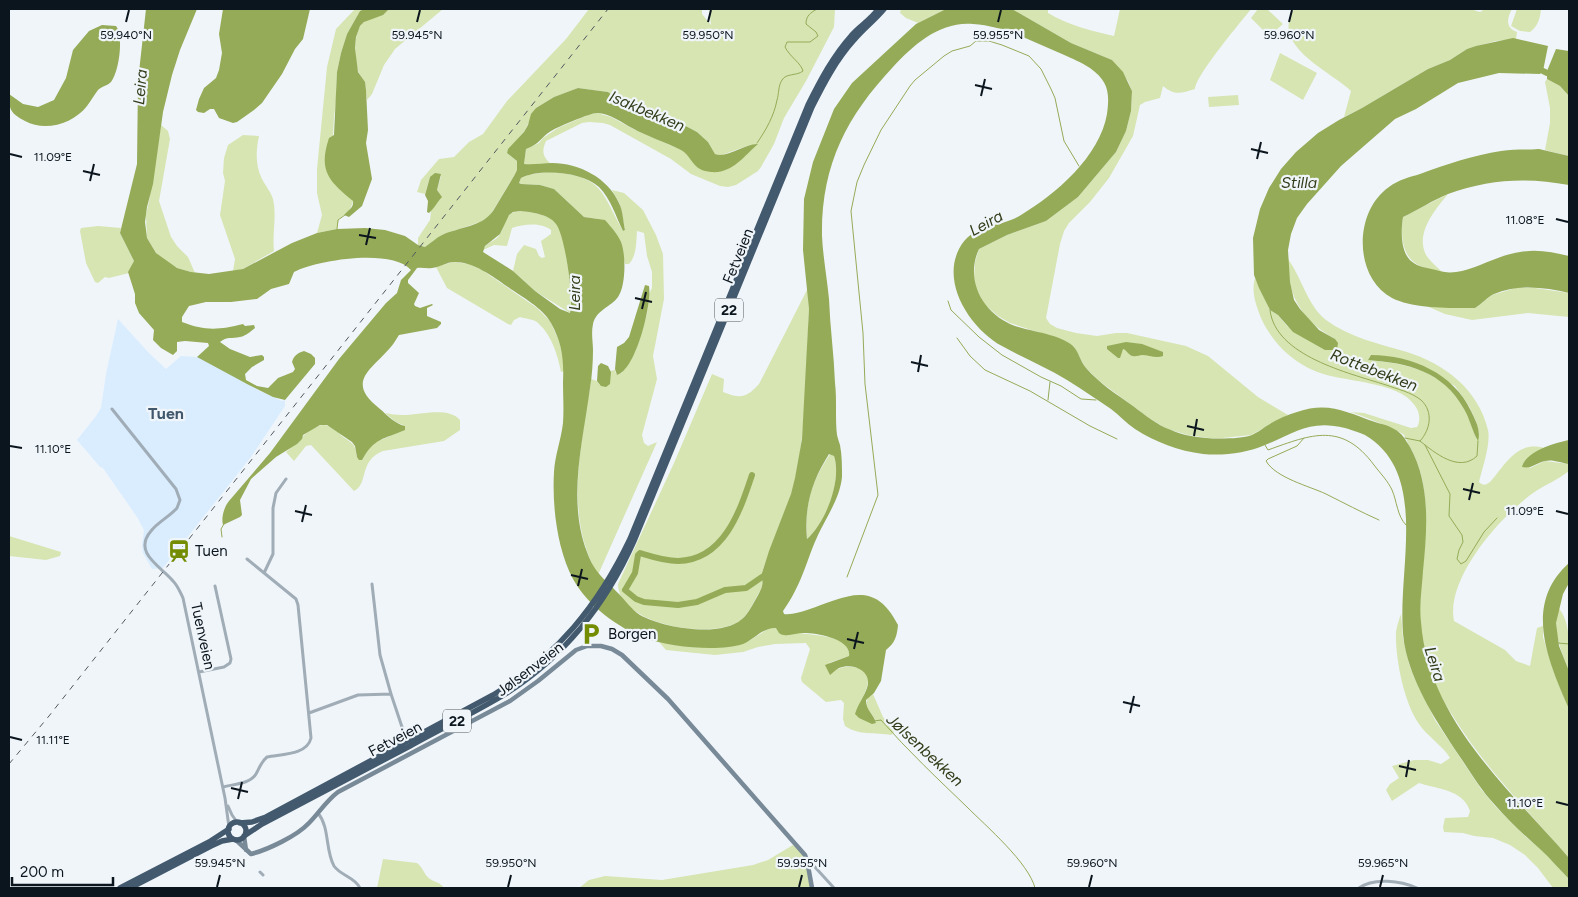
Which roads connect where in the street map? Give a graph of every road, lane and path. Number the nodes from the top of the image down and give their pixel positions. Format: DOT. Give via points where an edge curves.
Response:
graph roads {
  1 [pos="874,9"];
  2 [pos="878,9"];
  3 [pos="884,9"];
  4 [pos="890,9"];
  5 [pos="865,24"];
  6 [pos="112,409"];
  7 [pos="286,479"];
  8 [pos="247,559"];
  9 [pos="264,573"];
  10 [pos="372,584"];
  11 [pos="215,586"];
  12 [pos="591,612"];
  13 [pos="199,672"];
  14 [pos="391,694"];
  15 [pos="309,713"];
  16 [pos="403,730"];
  17 [pos="223,787"];
  18 [pos="225,798"];
  19 [pos="318,814"];
  20 [pos="239,823"];
  21 [pos="229,828"];
  22 [pos="244,836"];
  23 [pos="235,839"];
  24 [pos="246,851"];
  25 [pos="808,862"];
  26 [pos="120,888"];
  27 [pos="130,888"];
  28 [pos="360,888"];
  29 [pos="812,888"];
  30 [pos="834,888"];
  31 [pos="1358,888"];
  32 [pos="1417,888"];
  1 -- 5 [label="highway"];
  2 -- 5 [label="highway, Fetveien / 22"];
  3 -- 5 [label="highway, Fetveien / 22"];
  4 -- 5 [label="highway, 22"];
  5 -- 12 [label="highway, Fetveien / 22" via="839,50 808,105 636,526 612,581"];
  6 -- 13 [label="street, Tuenveien" via="179,496 177,508 150,531 145,546 150,559 180,590"];
  7 -- 9 [label="street" via="276,494 273,554"];
  8 -- 9 [label="street"];
  9 -- 15 [label="street" via="296,600 298,606"];
  10 -- 14 [label="street" via="380,654"];
  11 -- 13 [label="street" via="231,659 224,667"];
  12 -- 20 [label="highway, Fetveien / 22" via="543,659 493,696 272,814"];
  12 -- 22 [label="highway, Fetveien / 22" via="554,656 507,693"];
  13 -- 17 [label="street, Tuenveien"];
  14 -- 15 [label="street" via="358,695"];
  14 -- 16 [label="street"];
  15 -- 17 [label="street" via="311,735 307,747 267,757 253,778"];
  17 -- 18 [label="street, Tuenveien"];
  18 -- 20 [label="street, Tuenveien"];
  18 -- 21 [label="street, Tuenveien"];
  19 -- 24 [label="main road, Jølsenveien" via="294,834 252,854"];
  19 -- 25 [label="main road, Jølsenveien" via="338,792 515,698 572,652 584,647 602,646 622,655 668,699"];
  19 -- 28 [label="street" via="323,821 334,865"];
  20 -- 21 [label="highway, 22"];
  20 -- 22 [label="highway" via="245,828"];
  21 -- 23 [label="highway" via="229,835"];
  21 -- 26 [label="highway, 22" via="209,842"];
  22 -- 23 [label="highway, 22"];
  22 -- 24 [label="main road"];
  23 -- 24 [label="main road"];
  23 -- 27 [label="highway, 22" via="211,846"];
  25 -- 29 [label="main road"];
  25 -- 30 [label="street, Jølsenveien"];
  31 -- 32 [label="street" via="1376,881"];
}
